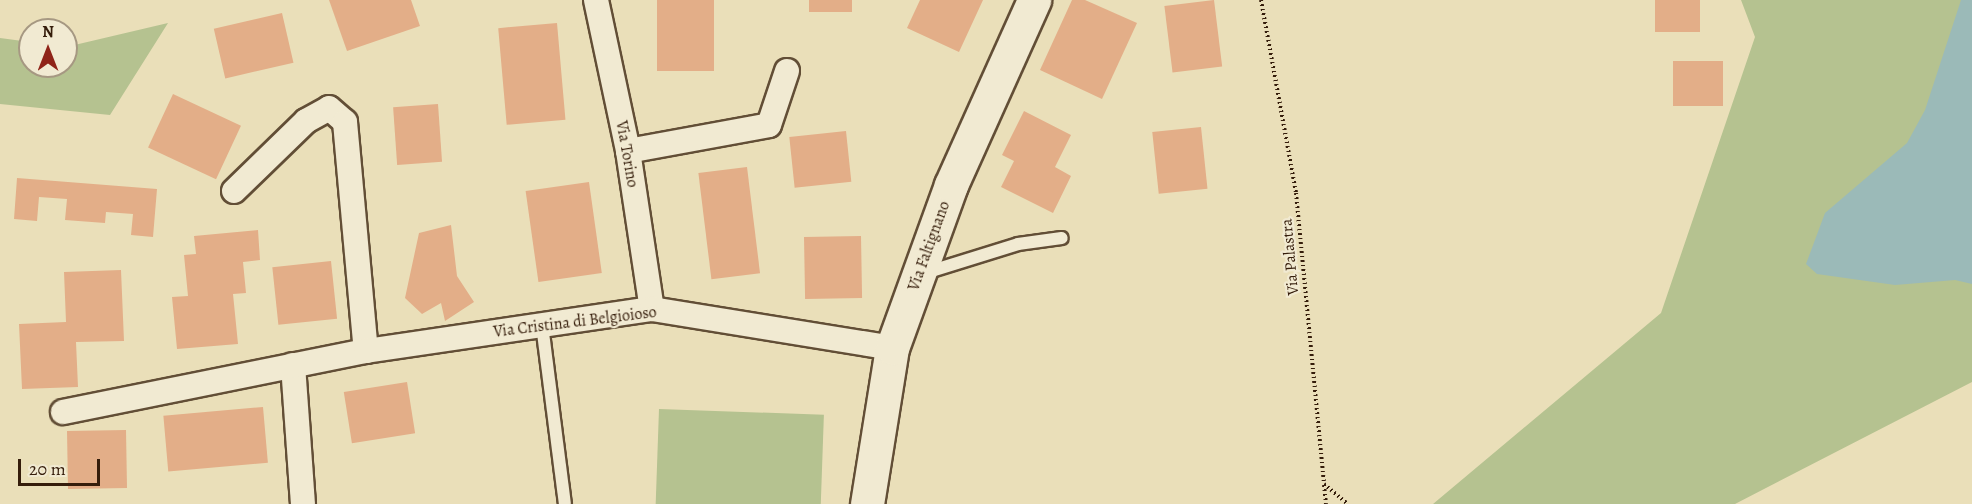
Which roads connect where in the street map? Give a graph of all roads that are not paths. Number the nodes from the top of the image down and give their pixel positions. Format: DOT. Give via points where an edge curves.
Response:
graph roads {
  1 [pos="596,0"];
  2 [pos="1034,0"];
  3 [pos="787,71"];
  4 [pos="628,151"];
  5 [pos="234,192"];
  6 [pos="1062,238"];
  7 [pos="918,276"];
  8 [pos="652,309"];
  9 [pos="542,325"];
  10 [pos="892,348"];
  11 [pos="366,351"];
  12 [pos="293,365"];
  13 [pos="63,412"];
  14 [pos="303,504"];
  15 [pos="565,504"];
  16 [pos="867,504"];
  1 -- 4 [label="street, Via Torino"];
  2 -- 7 [label="street, Via Faltignano" via="951,186"];
  3 -- 4 [label="street" via="769,124"];
  4 -- 8 [label="street, Via Torino"];
  5 -- 11 [label="street" via="306,121 329,108 345,122"];
  6 -- 7 [label="lane" via="956,260"];
  7 -- 10 [label="street, Via Faltignano"];
  8 -- 9 [label="street, Via Cristina di Belgioioso"];
  8 -- 10 [label="street, Via Cristina di Belgioioso"];
  9 -- 11 [label="street, Via Cristina di Belgioioso"];
  9 -- 15 [label="lane"];
  10 -- 16 [label="street, Via Faltignano"];
  11 -- 12 [label="street, Via Cristina di Belgioioso"];
  12 -- 13 [label="street, Via Cristina di Belgioioso"];
  12 -- 14 [label="street"];
}
